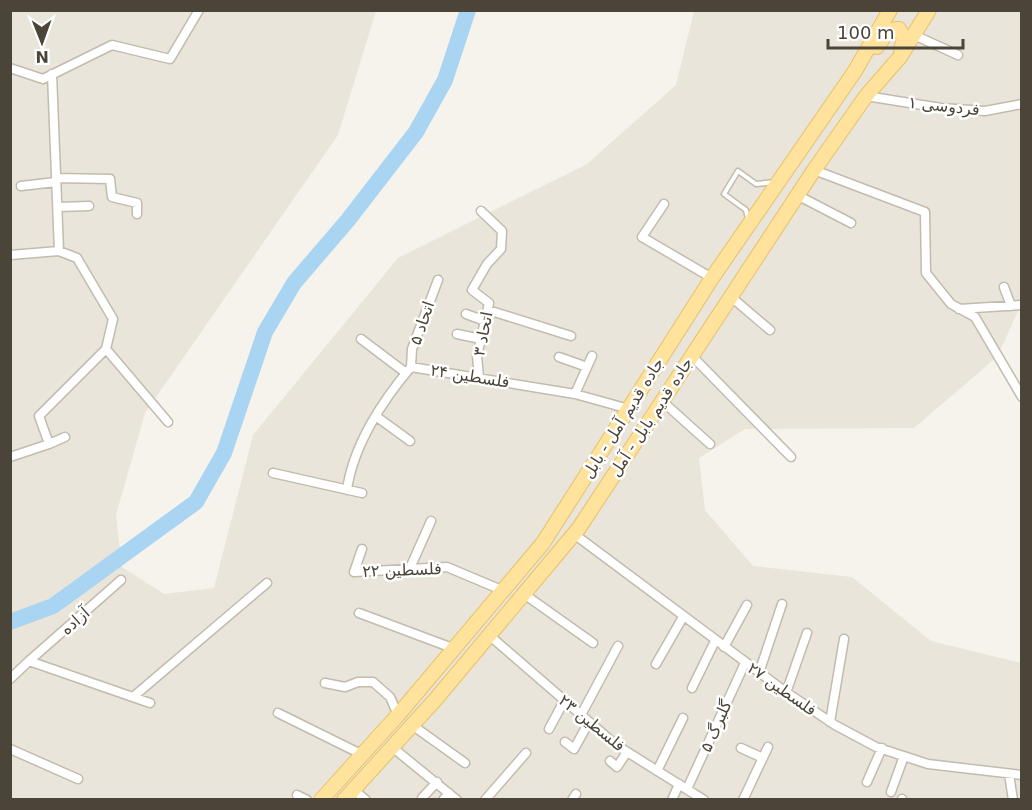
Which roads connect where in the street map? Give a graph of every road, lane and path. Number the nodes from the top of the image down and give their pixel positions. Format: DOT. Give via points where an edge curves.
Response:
graph roads {
  1 [pos="199,10"];
  2 [pos="890,10"];
  3 [pos="928,10"];
  4 [pos="914,35"];
  5 [pos="958,55"];
  6 [pos="900,57"];
  7 [pos="10,68"];
  8 [pos="855,71"];
  9 [pos="52,74"];
  10 [pos="866,96"];
  11 [pos="1022,104"];
  12 [pos="814,170"];
  13 [pos="56,180"];
  14 [pos="778,182"];
  15 [pos="21,186"];
  16 [pos="797,195"];
  17 [pos="664,204"];
  18 [pos="89,206"];
  19 [pos="58,207"];
  20 [pos="481,211"];
  21 [pos="137,214"];
  22 [pos="851,223"];
  23 [pos="749,226"];
  24 [pos="59,251"];
  25 [pos="10,255"];
  26 [pos="712,278"];
  27 [pos="438,280"];
  28 [pos="1004,287"];
  29 [pos="730,296"];
  30 [pos="1022,305"];
  31 [pos="1011,306"];
  32 [pos="958,309"];
  33 [pos="488,310"];
  34 [pos="466,314"];
  35 [pos="485,321"];
  36 [pos="770,330"];
  37 [pos="457,334"];
  38 [pos="572,336"];
  39 [pos="361,339"];
  40 [pos="481,339"];
  41 [pos="106,349"];
  42 [pos="592,356"];
  43 [pos="691,356"];
  44 [pos="559,357"];
  45 [pos="587,367"];
  46 [pos="409,370"];
  47 [pos="479,377"];
  48 [pos="575,394"];
  49 [pos="1022,397"];
  50 [pos="662,401"];
  51 [pos="629,409"];
  52 [pos="377,417"];
  53 [pos="168,422"];
  54 [pos="64,437"];
  55 [pos="410,441"];
  56 [pos="49,444"];
  57 [pos="710,444"];
  58 [pos="10,456"];
  59 [pos="791,457"];
  60 [pos="273,473"];
  61 [pos="347,490"];
  62 [pos="362,493"];
  63 [pos="431,521"];
  64 [pos="574,534"];
  65 [pos="362,549"];
  66 [pos="410,568"];
  67 [pos="122,580"];
  68 [pos="267,583"];
  69 [pos="504,591"];
  70 [pos="524,594"];
  71 [pos="747,604"];
  72 [pos="782,604"];
  73 [pos="359,613"];
  74 [pos="683,617"];
  75 [pos="807,633"];
  76 [pos="489,635"];
  77 [pos="844,639"];
  78 [pos="715,641"];
  79 [pos="593,643"];
  80 [pos="618,646"];
  81 [pos="724,647"];
  82 [pos="455,649"];
  83 [pos="29,661"];
  84 [pos="745,663"];
  85 [pos="656,664"];
  86 [pos="759,673"];
  87 [pos="10,679"];
  88 [pos="325,683"];
  89 [pos="692,688"];
  90 [pos="786,693"];
  91 [pos="133,697"];
  92 [pos="564,701"];
  93 [pos="150,703"];
  94 [pos="278,713"];
  95 [pos="398,715"];
  96 [pos="581,715"];
  97 [pos="683,718"];
  98 [pos="589,722"];
  99 [pos="830,722"];
  100 [pos="412,725"];
  101 [pos="549,729"];
  102 [pos="565,742"];
  103 [pos="392,747"];
  104 [pos="768,747"];
  105 [pos="741,748"];
  106 [pos="882,748"];
  107 [pos="10,749"];
  108 [pos="627,752"];
  109 [pos="526,753"];
  110 [pos="363,755"];
  111 [pos="904,756"];
  112 [pos="763,758"];
  113 [pos="610,761"];
  114 [pos="465,763"];
  115 [pos="657,771"];
  116 [pos="1009,774"];
  117 [pos="1022,775"];
  118 [pos="78,779"];
  119 [pos="437,782"];
  120 [pos="867,782"];
  121 [pos="678,784"];
  122 [pos="687,789"];
  123 [pos="891,792"];
  124 [pos="297,795"];
  125 [pos="349,795"];
  126 [pos="446,796"];
  127 [pos="422,798"];
  128 [pos="307,800"];
  129 [pos="321,800"];
  130 [pos="366,800"];
  131 [pos="457,800"];
  132 [pos="485,800"];
  133 [pos="672,800"];
  134 [pos="704,800"];
  135 [pos="743,800"];
  136 [pos="1013,800"];
  1 -- 9 [label="street" via="170,59 112,45"];
  2 -- 8 [label="main road, جاده قدیم آمل - بابل"];
  3 -- 4 [label="main road, جاده قدیم بابل - آمل"];
  4 -- 5 [label="street"];
  4 -- 6 [label="main road, جاده قدیم بابل - آمل"];
  6 -- 8 [label="main road" via="904,38 902,31 894,28"];
  6 -- 10 [label="main road, جاده قدیم بابل - آمل"];
  7 -- 9 [label="street" via="43,79"];
  8 -- 14 [label="main road, جاده قدیم آمل - بابل"];
  9 -- 13 [label="street"];
  10 -- 11 [label="street, فردوسی ۱" via="974,110"];
  10 -- 12 [label="main road, جاده قدیم بابل - آمل"];
  12 -- 16 [label="main road, جاده قدیم بابل - آمل"];
  12 -- 32 [label="street" via="925,212 926,273"];
  13 -- 15 [label="street"];
  13 -- 19 [label="street"];
  13 -- 21 [label="street" via="110,179 112,197 137,203"];
  14 -- 23 [label="main road, جاده قدیم آمل - بابل"];
  14 -- 23 [label="lane" via="756,184 738,171 724,194 746,210"];
  16 -- 22 [label="street"];
  16 -- 29 [label="main road, جاده قدیم بابل - آمل"];
  17 -- 26 [label="street" via="642,237"];
  18 -- 19 [label="street"];
  19 -- 24 [label="street"];
  20 -- 33 [label="street, اتحاد ۳" via="502,231 501,249 472,290 489,303"];
  23 -- 26 [label="main road, جاده قدیم آمل - بابل"];
  24 -- 25 [label="street"];
  24 -- 41 [label="street" via="77,258 112,319"];
  26 -- 51 [label="main road, جاده قدیم آمل - بابل"];
  27 -- 46 [label="street, اتحاد ۵" via="412,349"];
  28 -- 31 [label="street"];
  29 -- 36 [label="street"];
  29 -- 43 [label="main road, جاده قدیم بابل - آمل"];
  30 -- 31 [label="street"];
  31 -- 32 [label="street"];
  32 -- 49 [label="street" via="975,317"];
  33 -- 35 [label="street, اتحاد ۳"];
  33 -- 38 [label="street"];
  34 -- 35 [label="street"];
  35 -- 40 [label="street, اتحاد ۳"];
  37 -- 40 [label="street"];
  39 -- 46 [label="street"];
  40 -- 47 [label="street, اتحاد ۳" via="477,356"];
  41 -- 53 [label="street"];
  41 -- 56 [label="street" via="39,416"];
  42 -- 45 [label="street"];
  43 -- 50 [label="main road, جاده قدیم بابل - آمل"];
  43 -- 59 [label="street"];
  44 -- 45 [label="street"];
  45 -- 48 [label="street"];
  46 -- 47 [label="street, فلسطین ۲۴"];
  46 -- 52 [label="street, فلسطین ۲۴"];
  47 -- 48 [label="street, فلسطین ۲۴"];
  48 -- 51 [label="street, فلسطین ۲۴"];
  50 -- 57 [label="street"];
  50 -- 64 [label="main road, جاده قدیم بابل - آمل"];
  51 -- 69 [label="main road, جاده قدیم آمل - بابل" via="543,543"];
  52 -- 55 [label="street"];
  52 -- 61 [label="street, فلسطین ۲۴" via="357,452"];
  54 -- 56 [label="street"];
  56 -- 58 [label="street"];
  60 -- 61 [label="street"];
  61 -- 62 [label="street"];
  63 -- 66 [label="street"];
  64 -- 70 [label="main road, جاده قدیم بابل - آمل"];
  64 -- 74 [label="street, فلسطین ۲۷"];
  65 -- 66 [label="street, فلسطین ۲۲" via="354,572"];
  66 -- 69 [label="street, فلسطین ۲۲" via="447,567"];
  67 -- 83 [label="street, آزاده"];
  68 -- 91 [label="street"];
  69 -- 82 [label="main road, جاده قدیم آمل - بابل"];
  70 -- 76 [label="main road, جاده قدیم بابل - آمل"];
  70 -- 79 [label="street"];
  71 -- 81 [label="street"];
  72 -- 86 [label="street"];
  73 -- 82 [label="street"];
  74 -- 78 [label="street, فلسطین ۲۷"];
  74 -- 85 [label="street"];
  75 -- 90 [label="street"];
  76 -- 92 [label="street, فلسطین ۲۳"];
  76 -- 100 [label="main road, جاده قدیم بابل - آمل"];
  77 -- 99 [label="street"];
  78 -- 81 [label="street, فلسطین ۲۷"];
  78 -- 89 [label="street"];
  80 -- 96 [label="street"];
  81 -- 84 [label="street, فلسطین ۲۷"];
  82 -- 95 [label="main road, جاده قدیم آمل - بابل"];
  83 -- 87 [label="street, آزاده"];
  83 -- 91 [label="street"];
  84 -- 86 [label="street, فلسطین ۲۷"];
  84 -- 122 [label="street, گلبرگ ۵"];
  86 -- 90 [label="street, فلسطین ۲۷"];
  88 -- 95 [label="street" via="345,687 374,682 390,697"];
  90 -- 99 [label="street, فلسطین ۲۷"];
  91 -- 93 [label="street"];
  92 -- 96 [label="street, فلسطین ۲۳"];
  92 -- 101 [label="street"];
  94 -- 110 [label="street"];
  95 -- 110 [label="main road, جاده قدیم آمل - بابل"];
  96 -- 98 [label="street, فلسطین ۲۳"];
  97 -- 115 [label="street"];
  98 -- 102 [label="street" via="574,749"];
  98 -- 108 [label="street, فلسطین ۲۳"];
  99 -- 106 [label="street, فلسطین ۲۷"];
  100 -- 103 [label="main road, جاده قدیم بابل - آمل"];
  100 -- 114 [label="street"];
  103 -- 119 [label="street"];
  103 -- 125 [label="main road, جاده قدیم بابل - آمل"];
  104 -- 112 [label="street"];
  105 -- 112 [label="street"];
  106 -- 111 [label="street, فلسطین ۲۷"];
  106 -- 120 [label="street"];
  107 -- 118 [label="street"];
  108 -- 113 [label="street" via="617,766"];
  108 -- 115 [label="street, فلسطین ۲۳"];
  109 -- 132 [label="street"];
  110 -- 129 [label="main road, جاده قدیم آمل - بابل"];
  111 -- 116 [label="street, فلسطین ۲۷" via="949,767"];
  111 -- 123 [label="street"];
  112 -- 135 [label="street"];
  115 -- 121 [label="street, فلسطین ۲۳"];
  116 -- 117 [label="street, فلسطین ۲۷"];
  116 -- 136 [label="street"];
  119 -- 126 [label="street"];
  119 -- 127 [label="street"];
  121 -- 122 [label="street, فلسطین ۲۳"];
  121 -- 133 [label="street"];
  122 -- 134 [label="street, فلسطین ۲۳"];
  124 -- 128 [label="street"];
  125 -- 130 [label="street"];
  126 -- 131 [label="street"];
}
